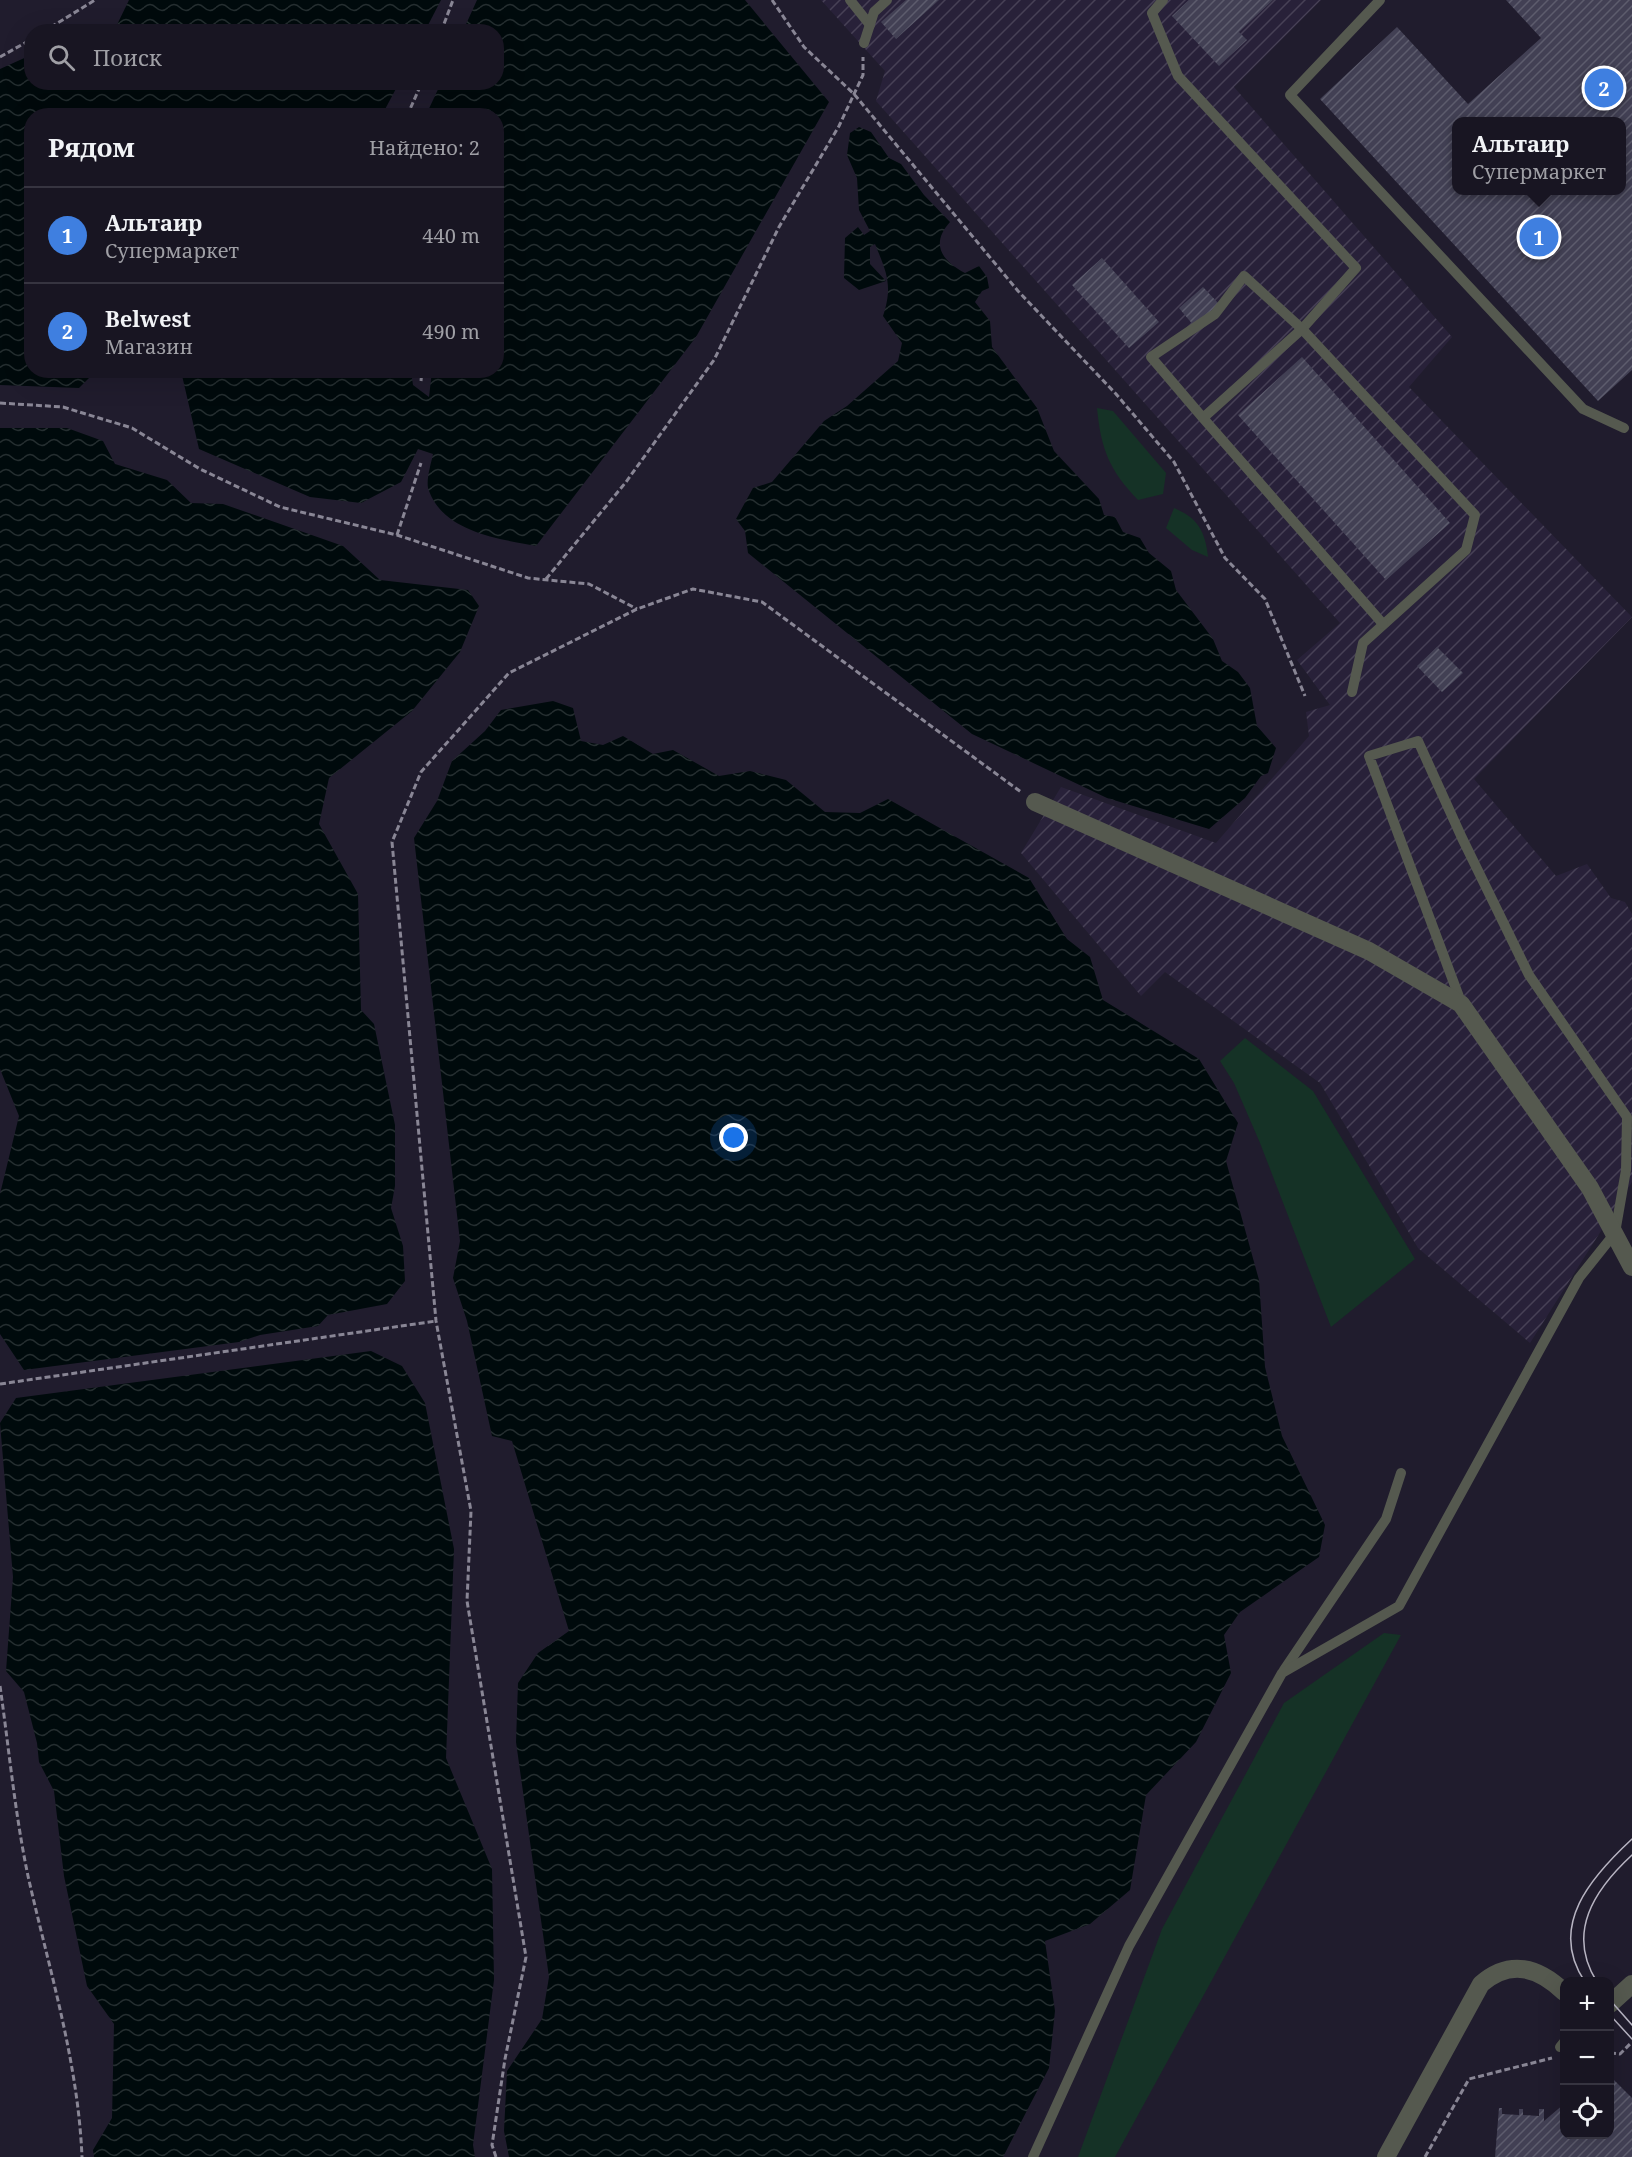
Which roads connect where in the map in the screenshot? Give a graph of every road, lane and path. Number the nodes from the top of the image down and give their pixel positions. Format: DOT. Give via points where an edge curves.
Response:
graph roads {
  1 [pos="95,0"];
  2 [pos="453,0"];
  3 [pos="772,0"];
  4 [pos="850,0"];
  5 [pos="887,0"];
  6 [pos="1163,0"];
  7 [pos="1380,0"];
  8 [pos="56,24"];
  9 [pos="444,24"];
  10 [pos="870,25"];
  11 [pos="864,43"];
  12 [pos="24,44"];
  13 [pos="0,57"];
  14 [pos="418,90"];
  15 [pos="854,94"];
  16 [pos="410,108"];
  17 [pos="1302,328"];
  18 [pos="421,378"];
  19 [pos="421,381"];
  20 [pos="0,403"];
  21 [pos="1203,418"];
  22 [pos="1624,428"];
  23 [pos="421,463"];
  24 [pos="397,535"];
  25 [pos="546,579"];
  26 [pos="637,609"];
  27 [pos="1383,624"];
  28 [pos="1352,692"];
  29 [pos="1305,696"];
  30 [pos="1035,802"];
  31 [pos="1461,1004"];
  32 [pos="1615,1233"];
  33 [pos="1632,1267"];
  34 [pos="436,1321"];
  35 [pos="0,1384"];
  36 [pos="1401,1473"];
  37 [pos="1282,1673"];
  38 [pos="0,1686"];
  39 [pos="1632,1984"];
  40 [pos="1560,1988"];
  41 [pos="1614,2000"];
  42 [pos="1632,2042"];
  43 [pos="1614,2053"];
  44 [pos="1554,2057"];
  45 [pos="82,2157"];
  46 [pos="496,2157"];
  47 [pos="1033,2157"];
  48 [pos="1386,2157"];
  49 [pos="1425,2157"];
  1 -- 8 [label="path"];
  2 -- 9 [label="path"];
  3 -- 15 [label="path" via="804,47"];
  4 -- 10 [label="lane"];
  5 -- 10 [label="lane" via="874,12"];
  6 -- 17 [label="lane" via="1152,13 1178,76 1356,268"];
  7 -- 22 [label="lane" via="1290,95 1583,409"];
  10 -- 11 [label="lane"];
  11 -- 15 [label="path" via="863,75"];
  12 -- 13 [label="path"];
  14 -- 16 [label="path"];
  15 -- 25 [label="path" via="779,227 714,360 626,482"];
  15 -- 29 [label="path" via="1018,291 1174,462 1225,558 1266,599"];
  17 -- 21 [label="lane"];
  17 -- 21 [label="lane" via="1244,276 1215,314 1151,357"];
  17 -- 27 [label="lane" via="1475,515 1466,550"];
  18 -- 19 [label="path"];
  20 -- 24 [label="path" via="63,407 132,428 200,469 280,507"];
  21 -- 27 [label="lane"];
  23 -- 24 [label="path"];
  24 -- 25 [label="path" via="528,578"];
  25 -- 26 [label="path" via="589,584"];
  26 -- 30 [label="path" via="693,589 762,602"];
  26 -- 34 [label="path" via="509,672 421,772 392,843"];
  27 -- 28 [label="lane" via="1363,643"];
  30 -- 31 [label="street" via="1369,951"];
  31 -- 32 [label="street" via="1590,1188"];
  31 -- 32 [label="lane" via="1369,756 1418,741 1529,975 1627,1117 1626,1170"];
  32 -- 33 [label="street"];
  32 -- 37 [label="lane" via="1579,1278 1400,1606"];
  34 -- 35 [label="path"];
  34 -- 46 [label="path" via="471,1511 467,1601 526,1957 503,2070 492,2145"];
  36 -- 37 [label="lane" via="1386,1519"];
  37 -- 47 [label="lane" via="1129,1946"];
  38 -- 45 [label="path" via="28,1874 62,2015"];
  39 -- 41 [label="street"];
  40 -- 48 [label="street" via="1529,1969 1510,1968 1493,1973 1481,1984"];
  42 -- 43 [label="path" via="1620,2054"];
  44 -- 49 [label="path" via="1469,2079"];
}
